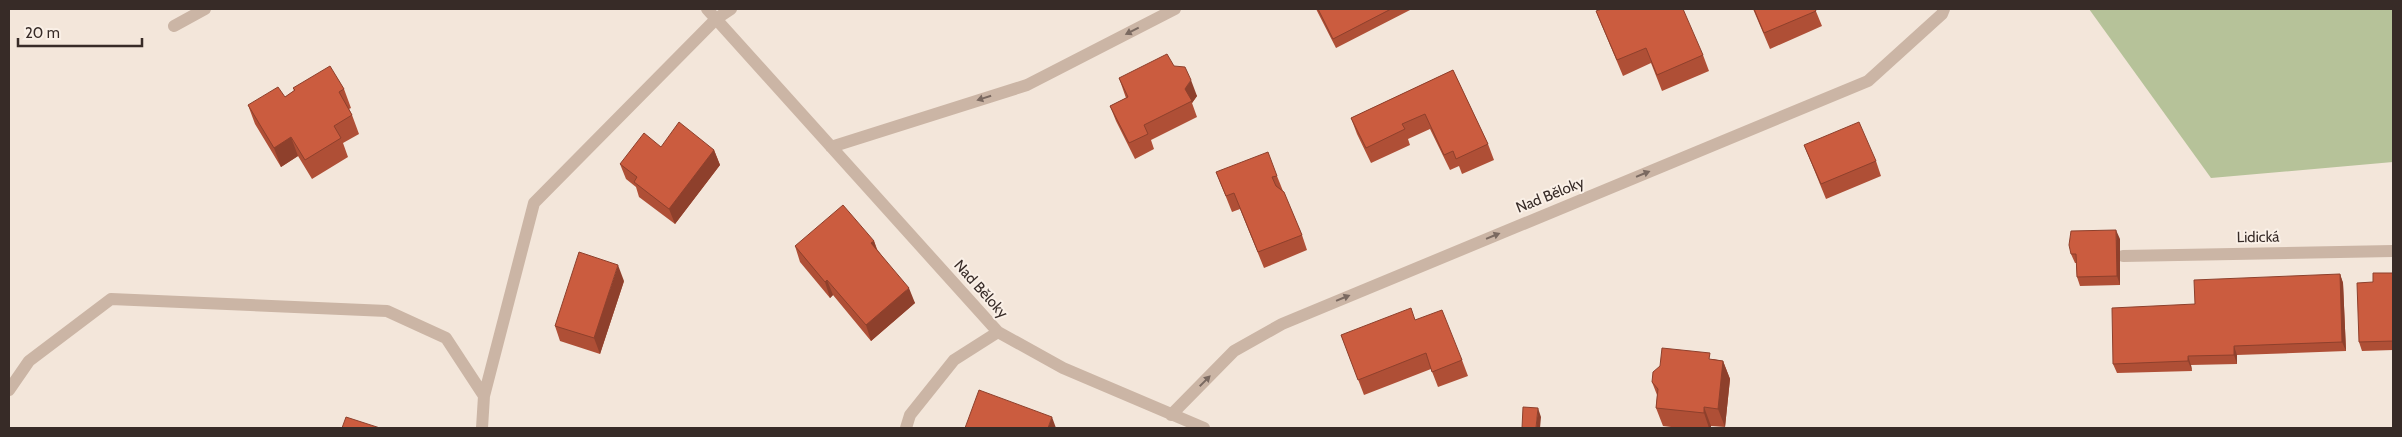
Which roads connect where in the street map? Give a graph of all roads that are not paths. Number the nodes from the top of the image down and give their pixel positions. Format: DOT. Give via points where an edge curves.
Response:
graph roads {
  1 [pos="205,9"];
  2 [pos="707,9"];
  3 [pos="731,9"];
  4 [pos="1175,9"];
  5 [pos="1944,9"];
  6 [pos="716,19"];
  7 [pos="174,26"];
  8 [pos="831,147"];
  9 [pos="2393,251"];
  10 [pos="2123,256"];
  11 [pos="998,332"];
  12 [pos="9,390"];
  13 [pos="484,396"];
  14 [pos="1171,415"];
  15 [pos="482,428"];
  16 [pos="906,428"];
  17 [pos="1204,428"];
  1 -- 7 [label="street"];
  2 -- 6 [label="street, Nad Běloky"];
  3 -- 6 [label="street"];
  4 -- 8 [label="street, one-way" via="1027,85"];
  14 -- 5 [label="street, Nad Běloky, one-way" via="1234,351 1282,324 1868,81"];
  6 -- 8 [label="street, Nad Běloky"];
  6 -- 13 [label="street" via="534,202"];
  8 -- 11 [label="street, Nad Běloky"];
  9 -- 10 [label="street, Lidická"];
  11 -- 14 [label="street, Nad Běloky" via="1064,368"];
  11 -- 16 [label="street" via="954,360 910,415"];
  12 -- 13 [label="street" via="29,361 111,300 387,311 446,338"];
  13 -- 15 [label="street"];
  14 -- 17 [label="street, Nad Běloky"];
}
